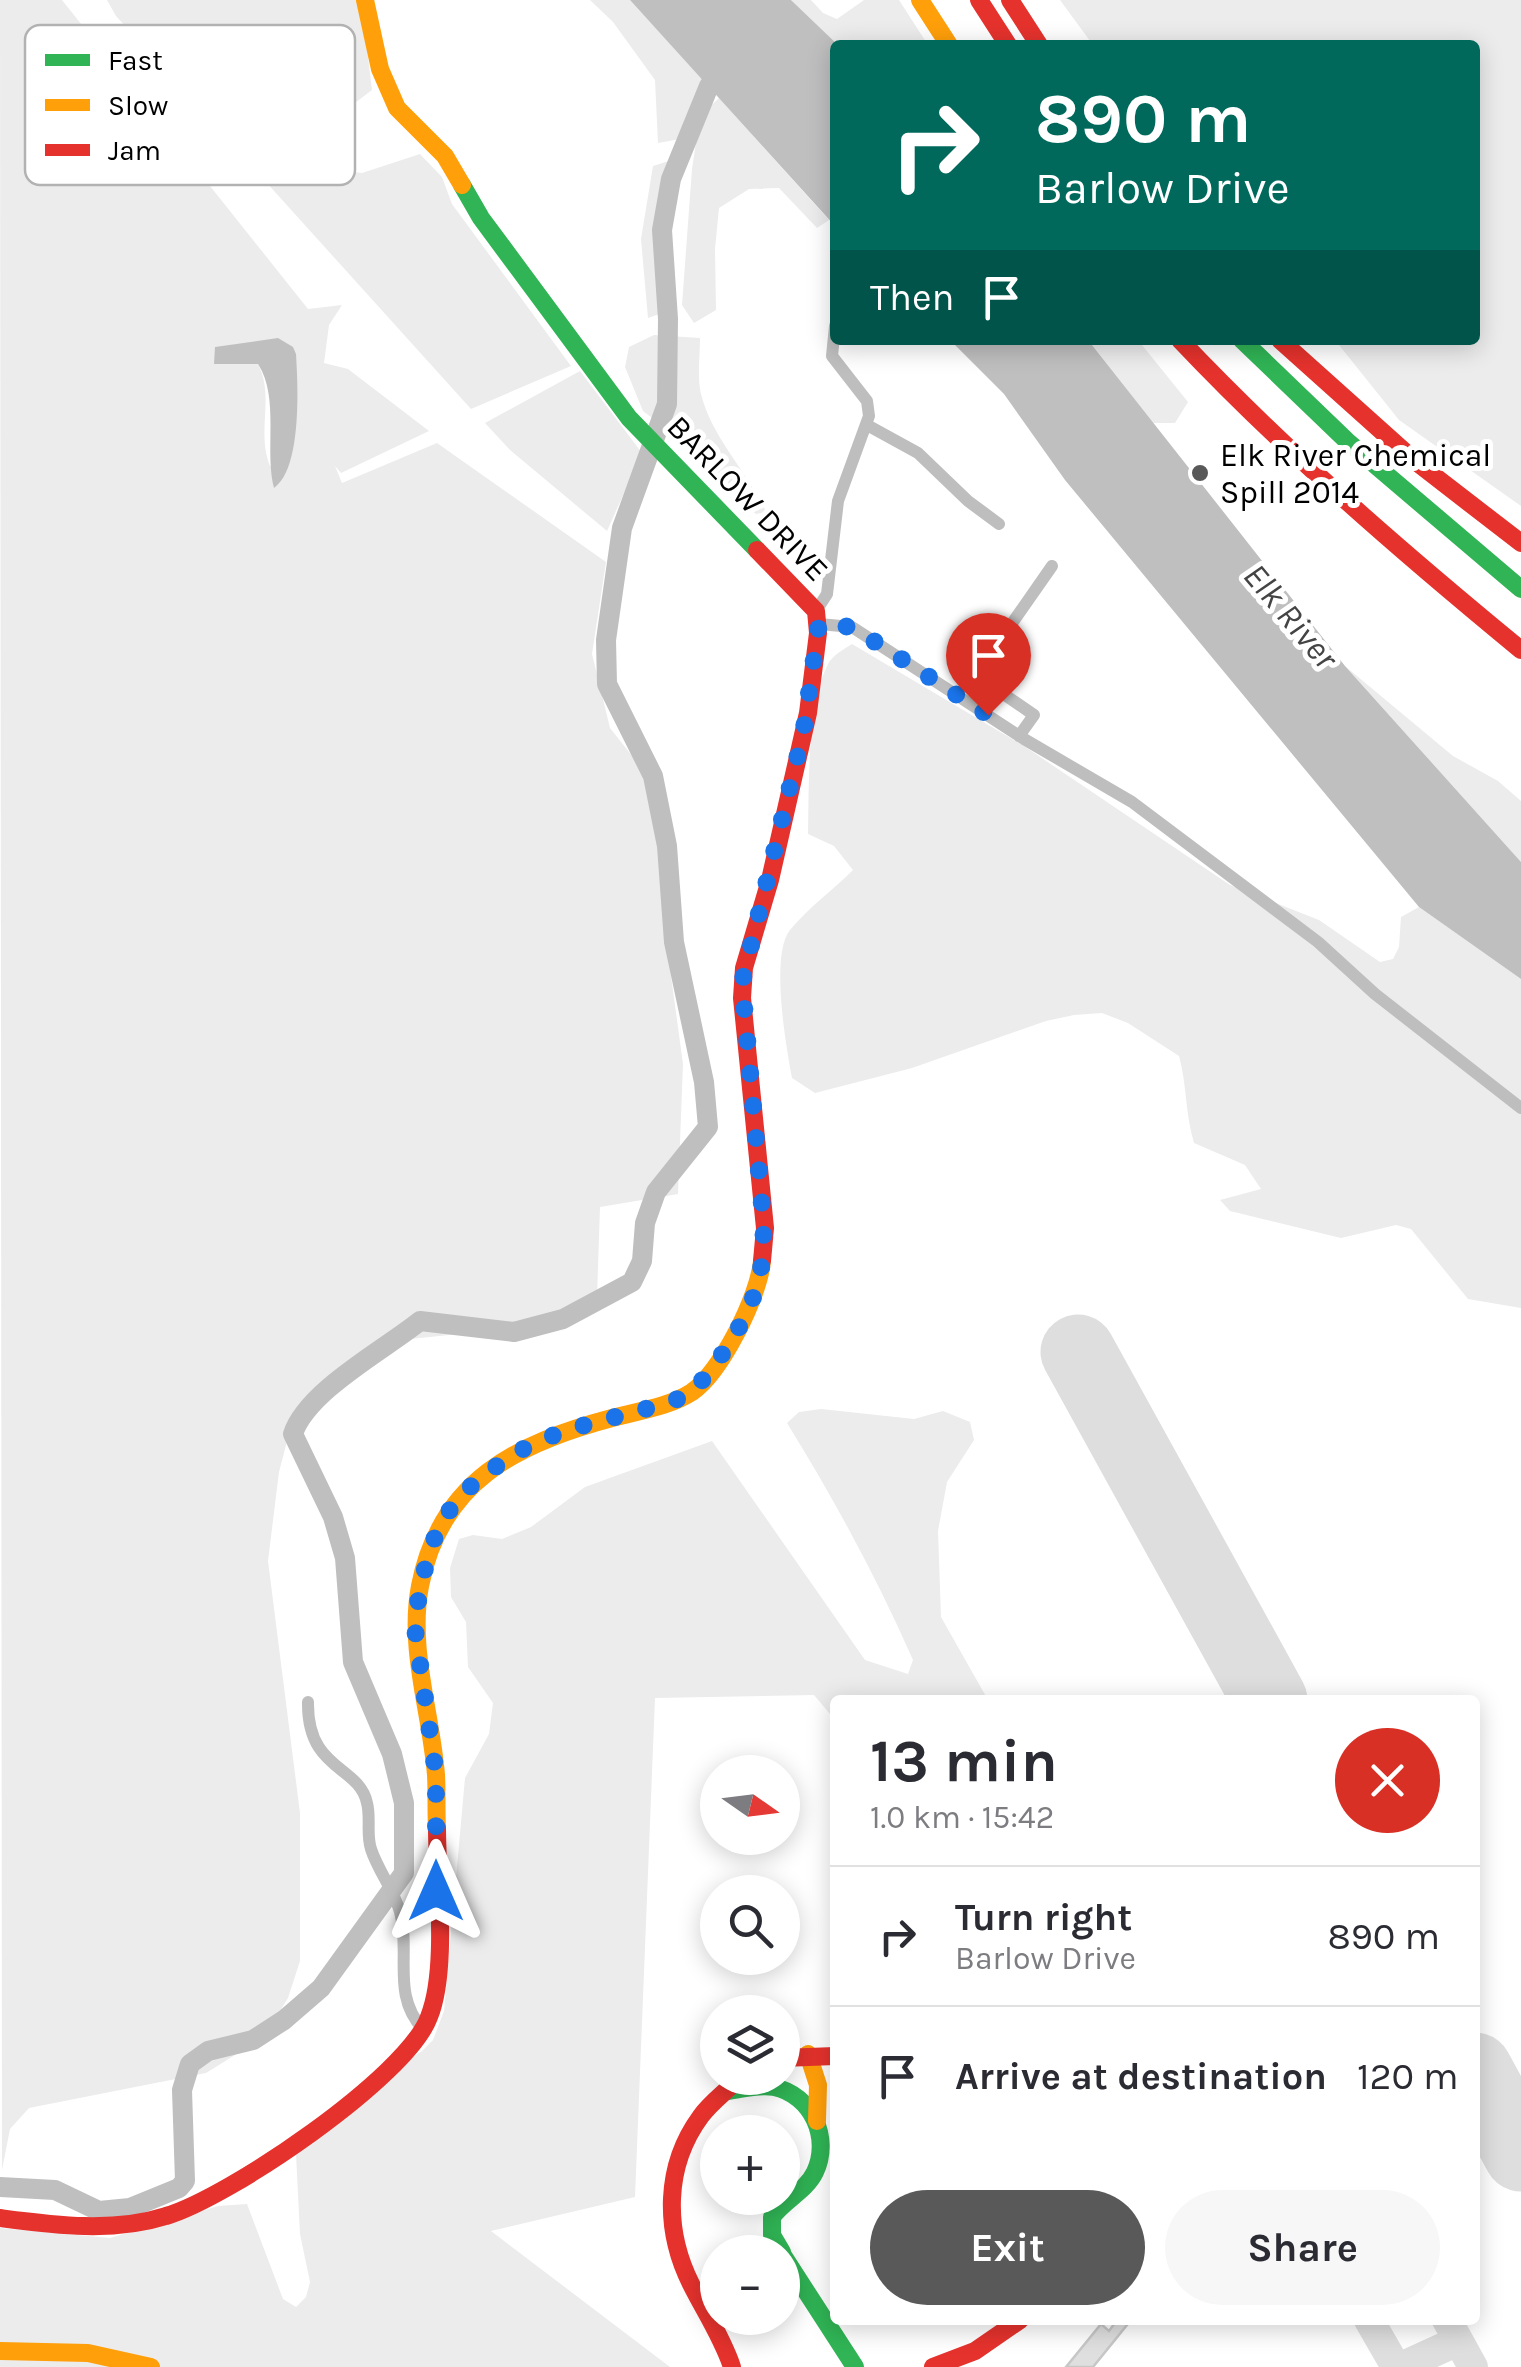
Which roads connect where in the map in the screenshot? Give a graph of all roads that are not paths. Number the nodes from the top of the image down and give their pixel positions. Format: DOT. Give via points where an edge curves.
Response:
graph roads {
  1 [pos="365,0"];
  2 [pos="920,0"];
  3 [pos="979,0"];
  4 [pos="1010,0"];
  5 [pos="946,40"];
  6 [pos="1005,40"];
  7 [pos="1036,40"];
  8 [pos="833,345"];
  9 [pos="1185,345"];
  10 [pos="1247,345"];
  11 [pos="1286,345"];
  12 [pos="867,425"];
  13 [pos="999,524"];
  14 [pos="1521,544"];
  15 [pos="1052,566"];
  16 [pos="1521,589"];
  17 [pos="818,618"];
  18 [pos="1521,650"];
  19 [pos="1019,736"];
  20 [pos="1521,1108"];
  21 [pos="308,1702"];
  22 [pos="423,2029"];
  23 [pos="808,2054"];
  24 [pos="800,2055"];
  25 [pos="830,2056"];
  26 [pos="830,2079"];
  27 [pos="818,2092"];
  28 [pos="721,2095"];
  29 [pos="790,2095"];
  30 [pos="817,2121"];
  31 [pos="0,2218"];
  32 [pos="772,2235"];
  33 [pos="800,2281"];
  34 [pos="1013,2325"];
  35 [pos="0,2350"];
  36 [pos="151,2367"];
  37 [pos="732,2367"];
  38 [pos="856,2367"];
  39 [pos="933,2367"];
  1 -- 17 [label="main road, BARLOW DRIVE" via="380,69 397,108 444,156 492,232 638,427"];
  2 -- 5 [label="main road"];
  3 -- 6 [label="main road"];
  4 -- 7 [label="main road"];
  8 -- 12 [label="street" via="832,356 867,401"];
  9 -- 18 [label="main road" via="1373,526"];
  10 -- 16 [label="main road"];
  11 -- 14 [label="main road" via="1415,462"];
  12 -- 13 [label="street" via="918,453"];
  12 -- 17 [label="street" via="834,515"];
  15 -- 19 [label="street" via="976,675 1034,715"];
  17 -- 19 [label="street, BARLOW DRIVE" via="852,627"];
  17 -- 22 [label="main road" via="806,723 744,968 764,1270 723,1356 694,1391 563,1431 512,1454 461,1494 430,1545 415,1629 436,1786 438,1973"];
  19 -- 20 [label="street, BARLOW DRIVE" via="1132,802"];
  21 -- 22 [label="street" via="316,1746 364,1796 371,1849 402,1924 409,2011"];
  22 -- 31 [label="main road" via="379,2078 212,2198 168,2216 89,2228"];
  23 -- 24 [label="main road"];
  23 -- 25 [label="main road"];
  23 -- 27 [label="main road"];
  26 -- 27 [label="main road"];
  27 -- 30 [label="main road"];
  28 -- 37 [label="main road" via="689,2135 671,2210 682,2265"];
  29 -- 30 [label="main road"];
  30 -- 32 [label="main road" via="814,2175 772,2216"];
  33 -- 38 [label="main road"];
  34 -- 39 [label="main road" via="975,2351"];
  35 -- 36 [label="main road" via="88,2354"];
}
